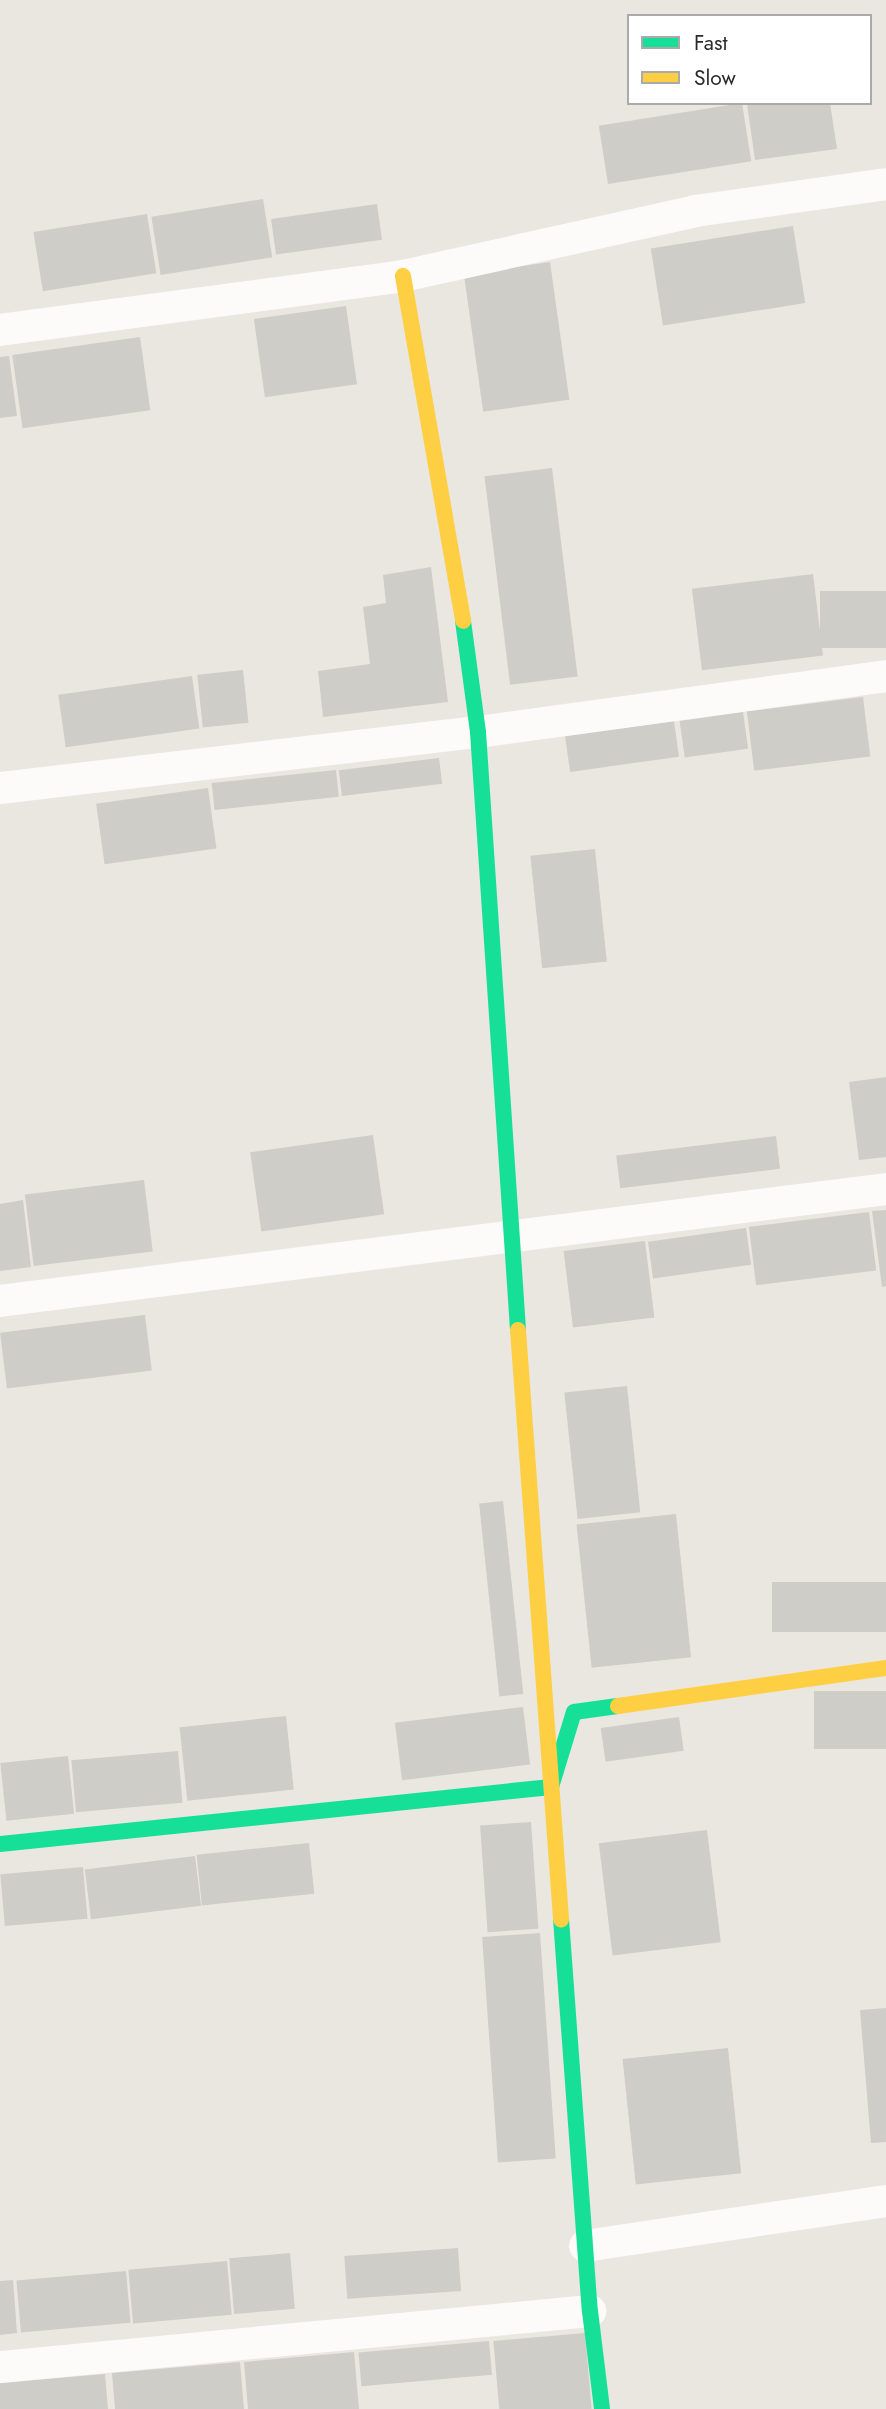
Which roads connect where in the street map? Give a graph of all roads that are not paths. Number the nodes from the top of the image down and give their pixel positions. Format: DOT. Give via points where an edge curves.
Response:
graph roads {
  1 [pos="886,184"];
  2 [pos="403,276"];
  3 [pos="0,330"];
  4 [pos="886,676"];
  5 [pos="478,732"];
  6 [pos="0,788"];
  7 [pos="886,1189"];
  8 [pos="511,1240"];
  9 [pos="0,1301"];
  10 [pos="886,1668"];
  11 [pos="551,1787"];
  12 [pos="0,1844"];
  13 [pos="886,2201"];
  14 [pos="585,2246"];
  15 [pos="590,2311"];
  16 [pos="0,2367"];
  17 [pos="602,2409"];
  1 -- 2 [label="street" via="695,211"];
  2 -- 3 [label="street"];
  2 -- 5 [label="street" via="457,573"];
  4 -- 5 [label="street"];
  5 -- 6 [label="street"];
  5 -- 8 [label="street"];
  7 -- 8 [label="street"];
  8 -- 9 [label="street"];
  8 -- 11 [label="street"];
  10 -- 11 [label="street" via="573,1712"];
  11 -- 12 [label="street"];
  11 -- 14 [label="street"];
  13 -- 14 [label="street"];
  14 -- 15 [label="street"];
  15 -- 16 [label="street"];
  15 -- 17 [label="street"];
}
